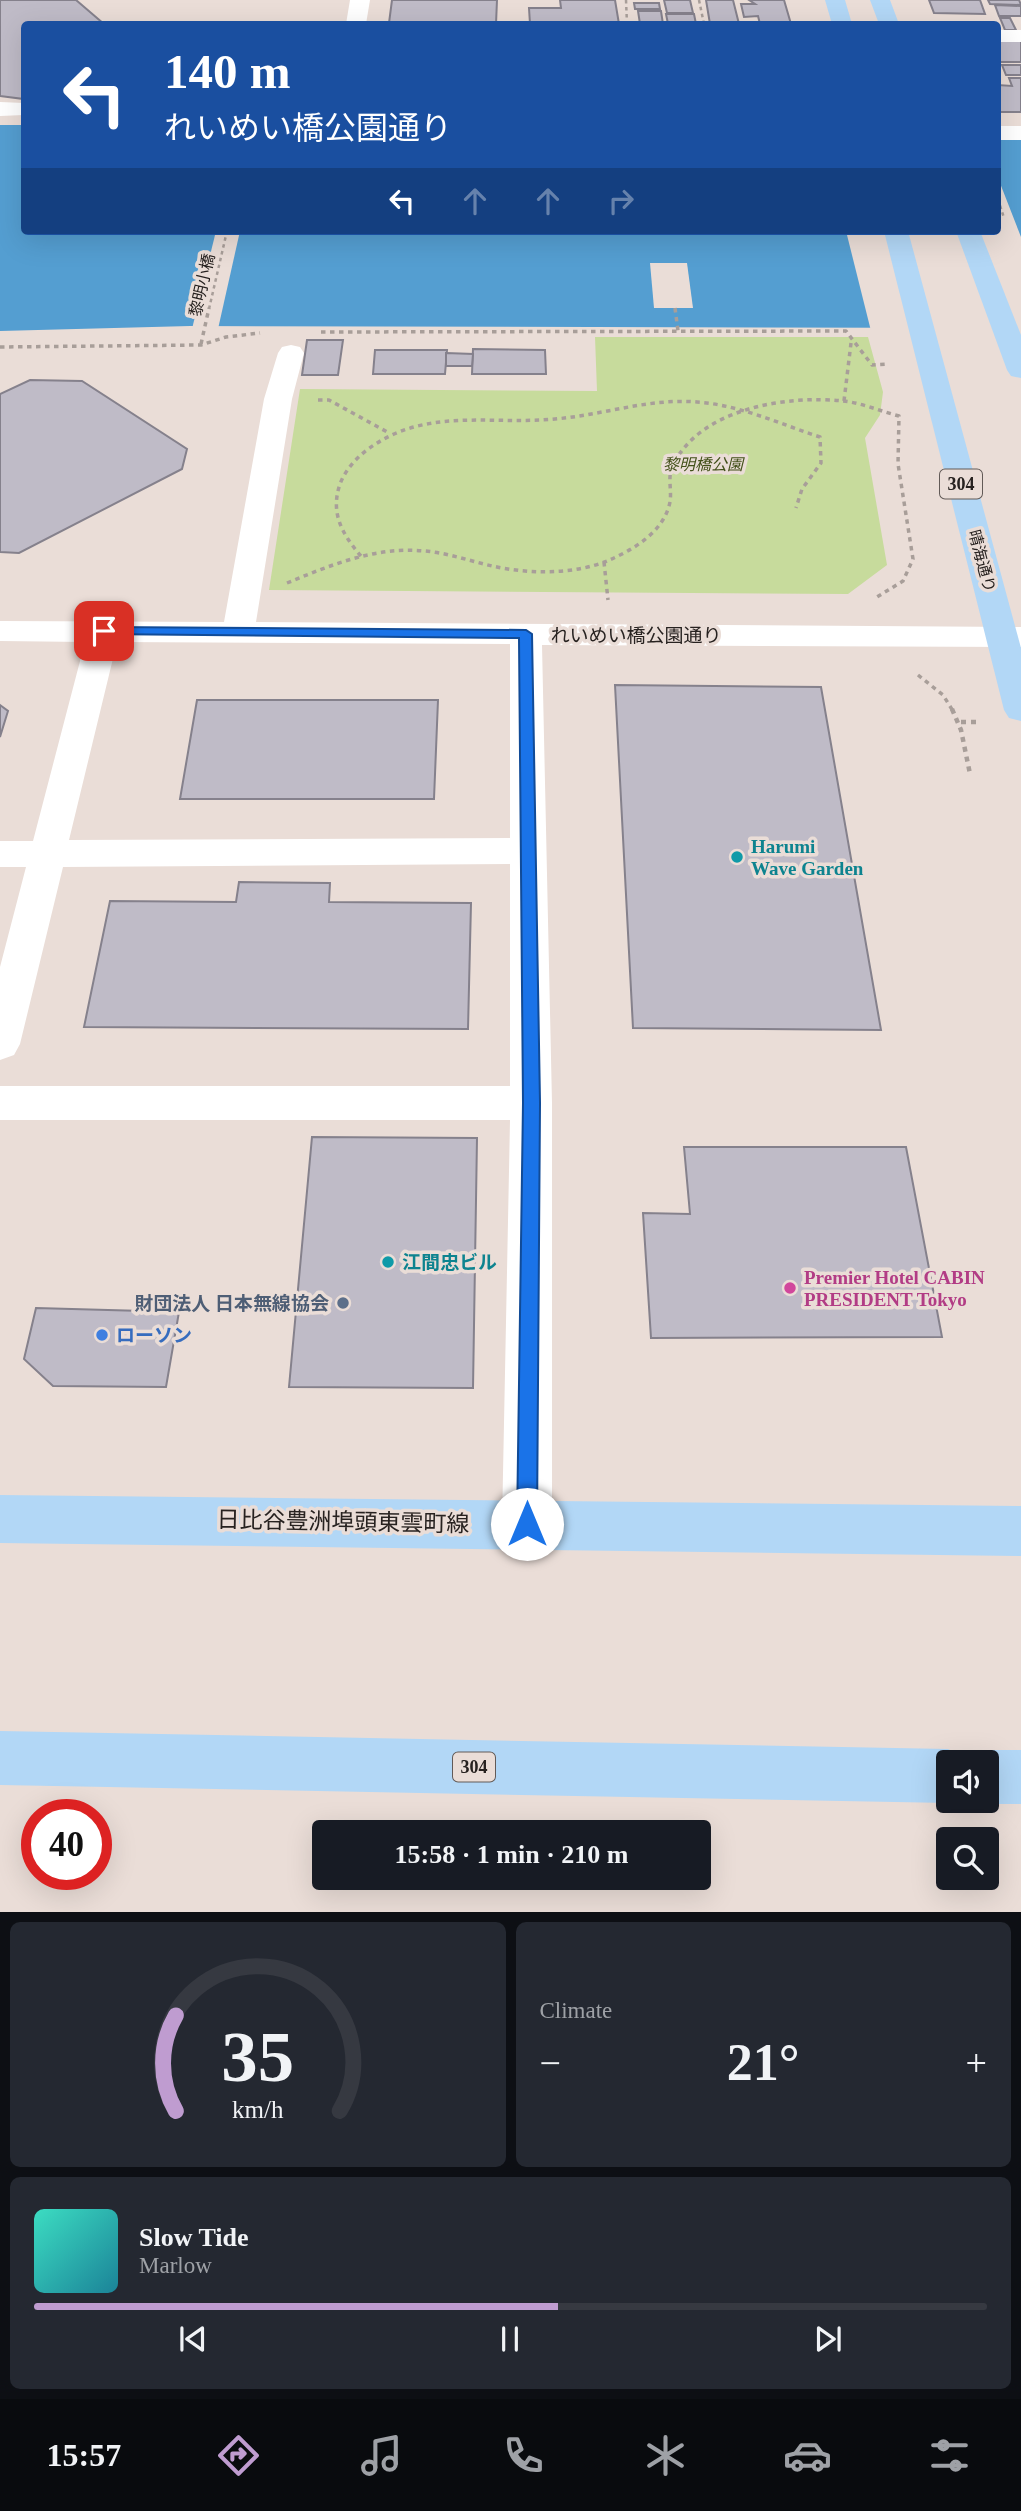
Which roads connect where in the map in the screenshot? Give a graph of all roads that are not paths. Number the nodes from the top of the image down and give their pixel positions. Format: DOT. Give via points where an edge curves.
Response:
graph roads {
  1 [pos="360,0"];
  2 [pos="835,0"];
  3 [pos="880,0"];
  4 [pos="356,21"];
  5 [pos="841,21"];
  6 [pos="888,21"];
  7 [pos="1001,36"];
  8 [pos="1021,36"];
  9 [pos="0,109"];
  10 [pos="21,109"];
  11 [pos="1001,133"];
  12 [pos="1021,133"];
  13 [pos="897,235"];
  14 [pos="970,235"];
  15 [pos="291,353"];
  16 [pos="1021,370"];
  17 [pos="0,631"];
  18 [pos="104,631"];
  19 [pos="238,633"];
  20 [pos="526,634"];
  21 [pos="1011,637"];
  22 [pos="1021,710"];
  23 [pos="528,850"];
  24 [pos="0,854"];
  25 [pos="47,854"];
  26 [pos="0,1044"];
  27 [pos="0,1103"];
  28 [pos="531,1103"];
  29 [pos="0,1519"];
  30 [pos="527,1524"];
  31 [pos="1021,1531"];
  32 [pos="0,1758"];
  33 [pos="936,1776"];
  34 [pos="999,1777"];
  35 [pos="1021,1777"];
  1 -- 4 [label="street"];
  2 -- 5 [label="main road"];
  3 -- 6 [label="main road"];
  7 -- 8 [label="street"];
  9 -- 10 [label="street"];
  11 -- 12 [label="street"];
  13 -- 21 [label="main road, 晴海通り / 304" via="920,332"];
  14 -- 16 [label="main road"];
  15 -- 19 [label="street" via="278,399"];
  17 -- 18 [label="street, れいめい橋公園通り"];
  18 -- 19 [label="street, れいめい橋公園通り"];
  18 -- 25 [label="street"];
  19 -- 20 [label="street, れいめい橋公園通り"];
  20 -- 21 [label="street, れいめい橋公園通り"];
  20 -- 23 [label="street"];
  21 -- 22 [label="main road, 晴海通り / 304"];
  23 -- 25 [label="street"];
  23 -- 28 [label="street"];
  24 -- 25 [label="street"];
  25 -- 26 [label="street"];
  27 -- 28 [label="street"];
  28 -- 30 [label="street"];
  29 -- 30 [label="main road, 日比谷豊洲埠頭東雲町線"];
  30 -- 31 [label="main road, 日比谷豊洲埠頭東雲町線"];
  32 -- 33 [label="main road, 304"];
  34 -- 35 [label="main road"];
}
